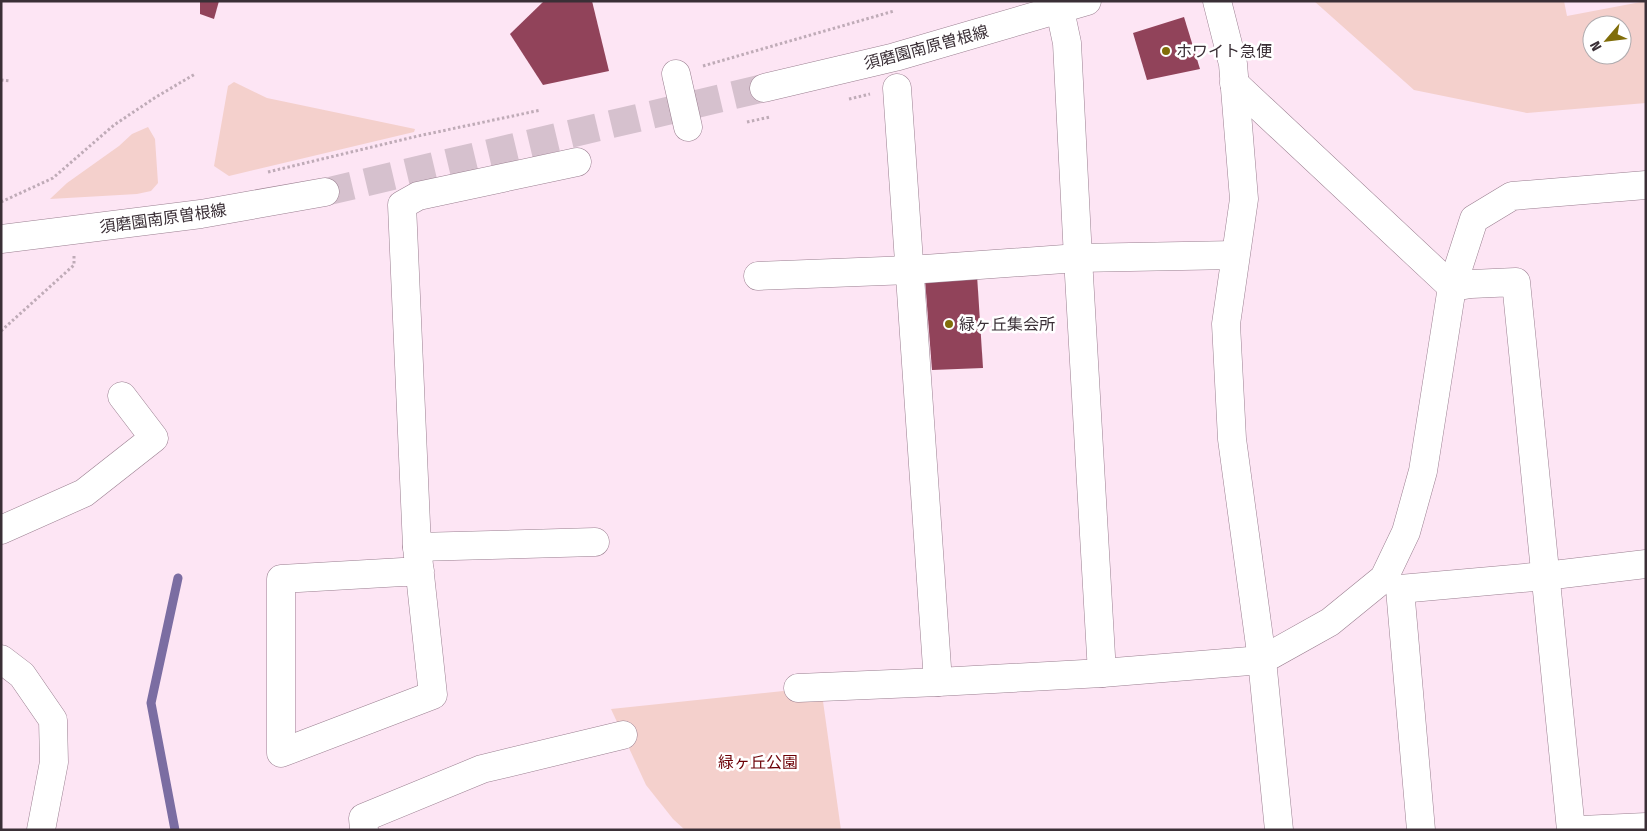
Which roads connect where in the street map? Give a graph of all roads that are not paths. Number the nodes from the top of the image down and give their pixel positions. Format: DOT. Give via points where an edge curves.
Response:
graph roads {
  1 [pos="1087,1"];
  2 [pos="1217,1"];
  3 [pos="1060,10"];
  4 [pos="676,74"];
  5 [pos="1234,83"];
  6 [pos="764,88"];
  7 [pos="897,88"];
  8 [pos="688,127"];
  9 [pos="577,162"];
  10 [pos="1646,185"];
  11 [pos="324,192"];
  12 [pos="1,239"];
  13 [pos="1235,255"];
  14 [pos="1078,258"];
  15 [pos="910,270"];
  16 [pos="758,276"];
  17 [pos="1452,287"];
  18 [pos="122,396"];
  19 [pos="1,530"];
  20 [pos="595,542"];
  21 [pos="418,559"];
  22 [pos="1646,564"];
  23 [pos="1545,576"];
  24 [pos="1,659"];
  25 [pos="1262,660"];
  26 [pos="1102,673"];
  27 [pos="938,682"];
  28 [pos="798,688"];
  29 [pos="623,735"];
  30 [pos="1646,827"];
  31 [pos="41,830"];
  32 [pos="364,830"];
  33 [pos="1279,830"];
  34 [pos="1421,830"];
  35 [pos="1571,830"];
  36 [pos="1581,830"];
  1 -- 3 [label="street, 須磨園南原曽根線"];
  2 -- 5 [label="street" via="1233,64"];
  3 -- 6 [label="street, 須磨園南原曽根線" via="895,57"];
  3 -- 14 [label="street" via="1067,43"];
  4 -- 8 [label="street"];
  5 -- 13 [label="street" via="1244,198"];
  5 -- 17 [label="street"];
  7 -- 15 [label="street"];
  9 -- 21 [label="street" via="418,196 402,205"];
  10 -- 17 [label="street" via="1512,196 1474,220"];
  11 -- 12 [label="street, 須磨園南原曽根線" via="200,214"];
  13 -- 14 [label="street"];
  13 -- 25 [label="street" via="1226,324 1232,439"];
  14 -- 15 [label="street"];
  14 -- 26 [label="street"];
  15 -- 16 [label="street"];
  15 -- 27 [label="street"];
  17 -- 23 [label="street" via="1516,282"];
  17 -- 25 [label="street" via="1423,471 1406,532 1384,578 1330,622"];
  18 -- 19 [label="street" via="154,438 84,493"];
  20 -- 21 [label="street"];
  21 -- 21 [label="street" via="433,695 281,753 281,579"];
  22 -- 23 [label="street"];
  23 -- 34 [label="street" via="1400,589"];
  23 -- 35 [label="street"];
  24 -- 31 [label="street" via="22,675 53,720 54,762"];
  25 -- 26 [label="street"];
  25 -- 33 [label="street"];
  26 -- 27 [label="street"];
  27 -- 28 [label="street"];
  29 -- 32 [label="street" via="482,769 363,818"];
  30 -- 36 [label="street"];
}
